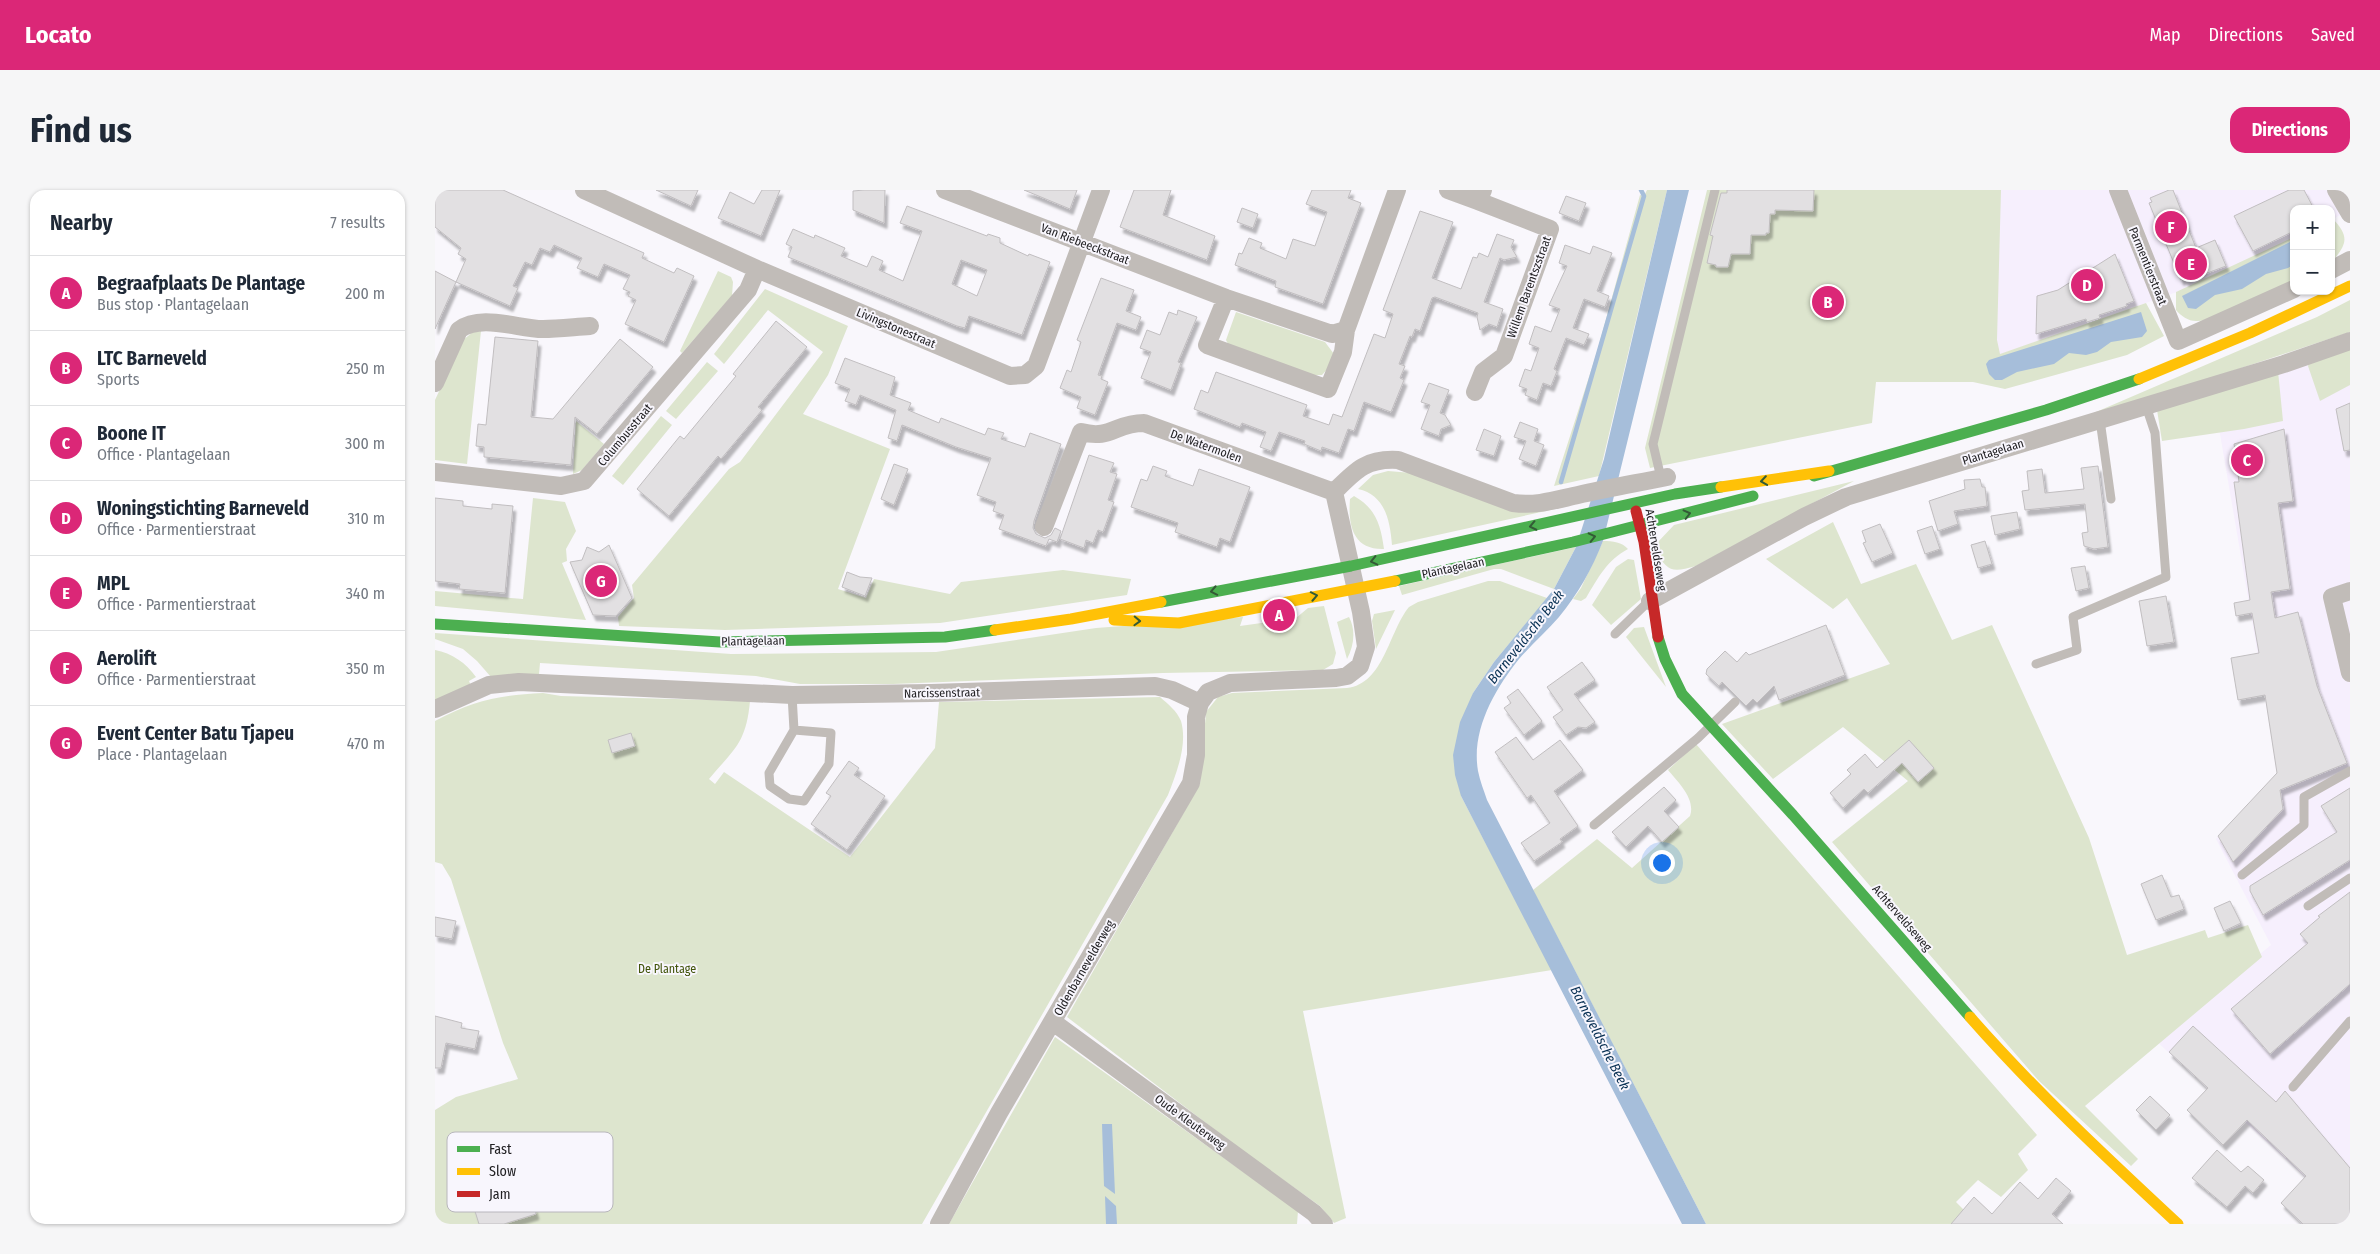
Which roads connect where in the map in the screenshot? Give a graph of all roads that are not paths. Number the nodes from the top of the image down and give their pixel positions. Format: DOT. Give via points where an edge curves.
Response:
graph roads {
  1 [pos="584,190"];
  2 [pos="945,190"];
  3 [pos="1101,190"];
  4 [pos="1397,190"];
  5 [pos="1448,190"];
  6 [pos="1715,190"];
  7 [pos="2118,190"];
  8 [pos="2336,190"];
  9 [pos="1481,196"];
  10 [pos="2350,214"];
  11 [pos="1081,242"];
  12 [pos="2350,260"];
  13 [pos="2335,268"];
  14 [pos="757,270"];
  15 [pos="2350,286"];
  16 [pos="2290,291"];
  17 [pos="1226,298"];
  18 [pos="589,326"];
  19 [pos="1346,330"];
  20 [pos="2350,341"];
  21 [pos="435,383"];
  22 [pos="1475,392"];
  23 [pos="2146,406"];
  24 [pos="2100,420"];
  25 [pos="1829,471"];
  26 [pos="435,472"];
  27 [pos="1664,478"];
  28 [pos="1334,492"];
  29 [pos="2111,499"];
  30 [pos="1635,503"];
  31 [pos="1640,526"];
  32 [pos="1044,527"];
  33 [pos="1351,566"];
  34 [pos="1356,589"];
  35 [pos="2350,592"];
  36 [pos="1651,600"];
  37 [pos="1071,619"];
  38 [pos="435,624"];
  39 [pos="1615,634"];
  40 [pos="2036,664"];
  41 [pos="2350,673"];
  42 [pos="792,695"];
  43 [pos="1735,702"];
  44 [pos="1201,703"];
  45 [pos="435,709"];
  46 [pos="1710,726"];
  47 [pos="794,730"];
  48 [pos="2350,771"];
  49 [pos="1593,825"];
  50 [pos="2242,875"];
  51 [pos="2350,878"];
  52 [pos="2308,906"];
  53 [pos="2350,1021"];
  54 [pos="1053,1022"];
  55 [pos="2293,1086"];
  56 [pos="939,1224"];
  57 [pos="1324,1224"];
  58 [pos="2178,1224"];
  1 -- 14 [label="street, Livingstonestraat"];
  2 -- 11 [label="street, Van Riebeeckstraat"];
  3 -- 11 [label="street, Livingstonestraat"];
  4 -- 19 [label="street"];
  5 -- 9 [label="street"];
  6 -- 27 [label="lane" via="1653,444"];
  7 -- 16 [label="street, Parmentierstraat" via="2178,341"];
  8 -- 10 [label="street"];
  9 -- 22 [label="street, Willem Barentszstraat" via="1550,229 1503,356 1483,372"];
  11 -- 14 [label="street, Livingstonestraat" via="1036,366 1025,375 1010,376"];
  11 -- 17 [label="street, Van Riebeeckstraat"];
  12 -- 13 [label="street"];
  14 -- 26 [label="street, Columbusstraat" via="748,290 584,481 561,486"];
  15 -- 25 [label="main road, Plantagelaan" via="2178,365 2079,400"];
  17 -- 19 [label="street, Van Riebeeckstraat" via="1332,334"];
  17 -- 19 [label="street" via="1207,345 1328,389 1343,352"];
  18 -- 21 [label="street" via="541,330 484,323 466,325 459,330"];
  20 -- 23 [label="street, Plantagelaan"];
  23 -- 24 [label="street, Plantagelaan"];
  23 -- 40 [label="lane" via="2155,434 2166,577 2073,617 2077,650"];
  24 -- 29 [label="lane"];
  24 -- 36 [label="street, Plantagelaan" via="1846,497 1804,516"];
  25 -- 30 [label="main road, Plantagelaan, one-way"];
  31 -- 25 [label="main road, Plantagelaan, one-way" via="1749,498"];
  27 -- 28 [label="street" via="1549,503 1513,503 1398,460 1383,459 1361,467"];
  28 -- 32 [label="street, De Watermolen" via="1143,423 1126,424 1103,435 1081,432"];
  28 -- 33 [label="street"];
  30 -- 31 [label="main road, Achterveldseweg"];
  30 -- 33 [label="main road, Plantagelaan, one-way"];
  34 -- 31 [label="main road, Plantagelaan, one-way"];
  31 -- 36 [label="main road, Achterveldseweg"];
  33 -- 34 [label="street"];
  33 -- 37 [label="main road, Plantagelaan, one-way"];
  37 -- 34 [label="main road, Plantagelaan, one-way" via="1179,623"];
  34 -- 44 [label="street" via="1366,647 1356,670 1333,679 1229,683 1208,692"];
  35 -- 41 [label="street" via="2332,597"];
  36 -- 39 [label="lane, Achterveldseweg"];
  36 -- 46 [label="main road, Achterveldseweg" via="1656,635 1670,674 1682,694"];
  37 -- 38 [label="main road, Plantagelaan" via="945,637 720,642"];
  42 -- 44 [label="street, Narcissenstraat" via="1155,686"];
  42 -- 45 [label="street, Narcissenstraat" via="519,682 489,685"];
  42 -- 47 [label="lane"];
  43 -- 46 [label="lane"];
  44 -- 54 [label="street, Oldenbarnevelderweg" via="1196,717 1196,755 1191,783"];
  46 -- 49 [label="lane"];
  46 -- 58 [label="main road, Achterveldseweg" via="1793,815 2004,1056 2084,1137"];
  47 -- 47 [label="lane" via="769,773 770,786 789,799 804,801 829,764 831,734"];
  48 -- 50 [label="lane" via="2304,797 2304,825"];
  51 -- 52 [label="lane"];
  53 -- 55 [label="lane"];
  54 -- 56 [label="street, Oldenbarnevelderweg"];
  54 -- 57 [label="street, Oude Kleuterweg" via="1314,1212"];
}
